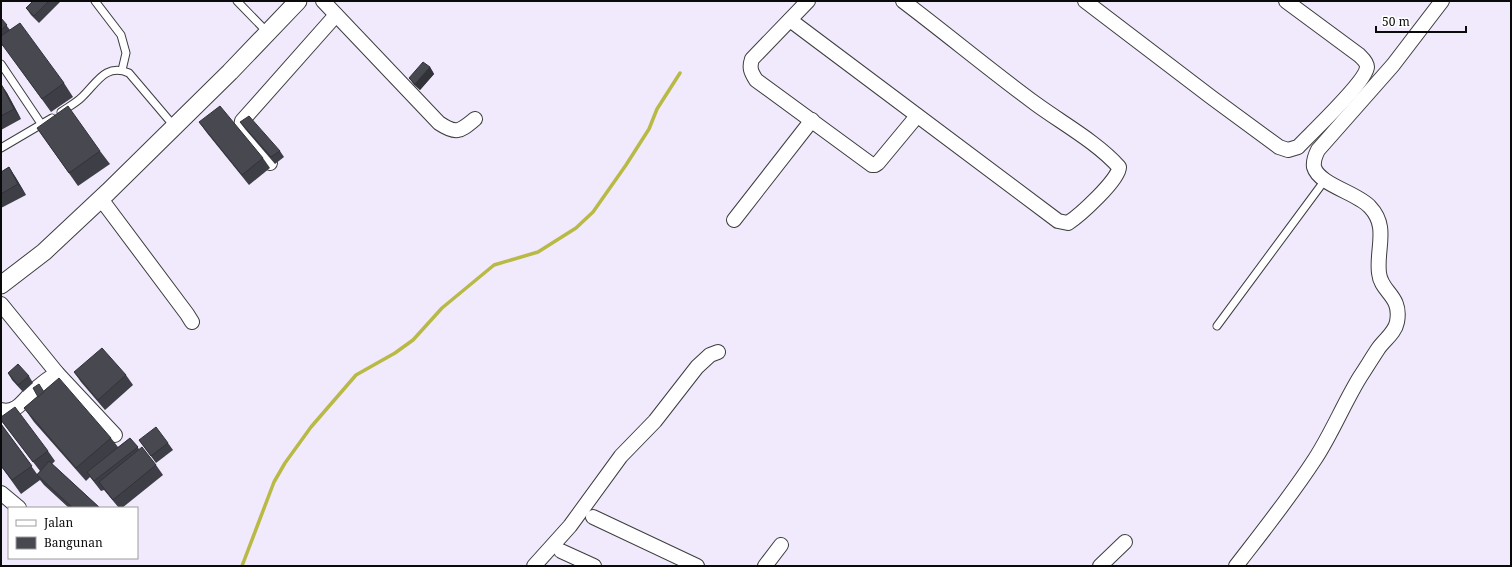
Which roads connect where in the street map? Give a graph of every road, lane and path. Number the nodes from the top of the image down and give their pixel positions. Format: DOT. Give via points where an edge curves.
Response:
graph roads {
  1 [pos="95,1"];
  2 [pos="237,1"];
  3 [pos="298,1"];
  4 [pos="323,1"];
  5 [pos="808,1"];
  6 [pos="903,1"];
  7 [pos="1085,1"];
  8 [pos="1286,1"];
  9 [pos="1442,1"];
  10 [pos="336,15"];
  11 [pos="790,20"];
  12 [pos="268,33"];
  13 [pos="1,64"];
  14 [pos="122,70"];
  15 [pos="917,116"];
  16 [pos="475,119"];
  17 [pos="812,120"];
  18 [pos="42,125"];
  19 [pos="174,126"];
  20 [pos="1,148"];
  21 [pos="270,163"];
  22 [pos="1325,180"];
  23 [pos="101,199"];
  24 [pos="734,220"];
  25 [pos="1,285"];
  26 [pos="1,304"];
  27 [pos="192,322"];
  28 [pos="1217,326"];
  29 [pos="718,352"];
  30 [pos="57,373"];
  31 [pos="1,410"];
  32 [pos="115,435"];
  33 [pos="2,497"];
  34 [pos="17,507"];
  35 [pos="593,517"];
  36 [pos="1126,542"];
  37 [pos="781,545"];
  38 [pos="561,551"];
  39 [pos="534,566"];
  40 [pos="594,566"];
  41 [pos="697,566"];
  42 [pos="766,566"];
  43 [pos="1100,566"];
  44 [pos="1236,566"];
  1 -- 14 [label="lane" via="121,35 126,53"];
  2 -- 12 [label="lane"];
  3 -- 12 [label="street"];
  4 -- 10 [label="street"];
  5 -- 11 [label="street"];
  6 -- 15 [label="street" via="1036,104 1095,146 1114,161 1119,170 1090,206 1068,223 1062,223"];
  7 -- 8 [label="street" via="1279,147 1288,150 1298,147 1356,86 1366,74 1367,67 1359,55"];
  9 -- 22 [label="street" via="1394,65 1318,150 1314,168"];
  10 -- 16 [label="street" via="439,123 456,131 462,130"];
  10 -- 21 [label="street" via="242,121 243,130"];
  11 -- 15 [label="street"];
  11 -- 17 [label="street" via="756,54 750,64 751,72 756,80"];
  12 -- 19 [label="street"];
  13 -- 18 [label="lane"];
  14 -- 18 [label="lane" via="115,69 100,78 81,98"];
  14 -- 19 [label="lane" via="129,73"];
  15 -- 17 [label="street" via="875,165 870,165"];
  17 -- 24 [label="street"];
  18 -- 20 [label="lane"];
  19 -- 23 [label="street"];
  22 -- 28 [label="lane"];
  22 -- 44 [label="street" via="1363,201 1378,216 1381,234 1379,275 1396,301 1397,322 1394,331 1359,378 1316,457 1297,486"];
  23 -- 25 [label="street" via="44,252"];
  23 -- 27 [label="street"];
  26 -- 30 [label="street"];
  29 -- 39 [label="street" via="710,354 697,367 655,421 622,456 570,526"];
  30 -- 31 [label="street" via="44,381 15,409 7,412"];
  30 -- 32 [label="street"];
  33 -- 34 [label="street"];
  35 -- 41 [label="street"];
  36 -- 43 [label="street"];
  37 -- 42 [label="street"];
  38 -- 40 [label="street"];
}
